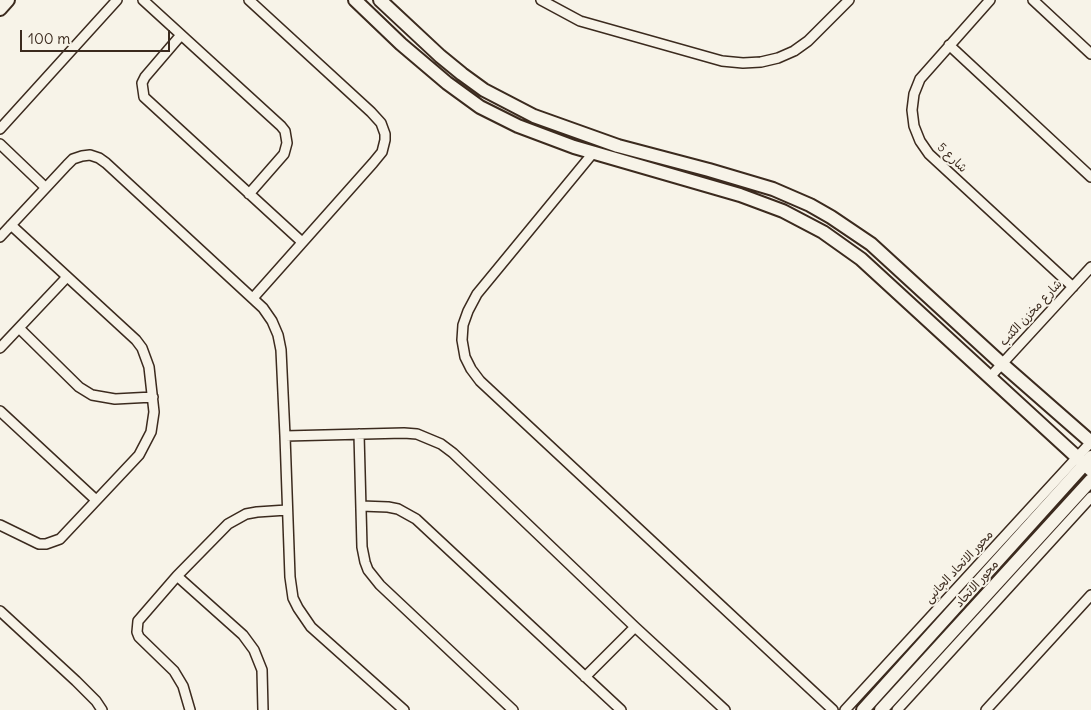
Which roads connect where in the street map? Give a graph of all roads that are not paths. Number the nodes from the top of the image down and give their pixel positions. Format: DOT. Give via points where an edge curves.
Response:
graph roads {
  1 [pos="8,0"];
  2 [pos="117,0"];
  3 [pos="143,0"];
  4 [pos="249,0"];
  5 [pos="355,0"];
  6 [pos="380,0"];
  7 [pos="541,0"];
  8 [pos="849,0"];
  9 [pos="990,0"];
  10 [pos="1033,0"];
  11 [pos="0,9"];
  12 [pos="181,35"];
  13 [pos="949,45"];
  14 [pos="1091,54"];
  15 [pos="0,128"];
  16 [pos="0,144"];
  17 [pos="593,153"];
  18 [pos="1091,177"];
  19 [pos="45,187"];
  20 [pos="249,194"];
  21 [pos="11,226"];
  22 [pos="0,237"];
  23 [pos="302,242"];
  24 [pos="1091,266"];
  25 [pos="67,277"];
  26 [pos="1073,287"];
  27 [pos="253,298"];
  28 [pos="19,328"];
  29 [pos="0,348"];
  30 [pos="1002,364"];
  31 [pos="990,377"];
  32 [pos="153,397"];
  33 [pos="0,411"];
  34 [pos="359,434"];
  35 [pos="285,436"];
  36 [pos="1091,442"];
  37 [pos="1086,462"];
  38 [pos="1091,480"];
  39 [pos="1091,497"];
  40 [pos="96,500"];
  41 [pos="361,506"];
  42 [pos="287,510"];
  43 [pos="0,525"];
  44 [pos="177,576"];
  45 [pos="1091,594"];
  46 [pos="0,611"];
  47 [pos="635,627"];
  48 [pos="585,677"];
  49 [pos="399,709"];
  50 [pos="102,710"];
  51 [pos="190,710"];
  52 [pos="263,710"];
  53 [pos="514,710"];
  54 [pos="621,710"];
  55 [pos="725,710"];
  56 [pos="833,710"];
  57 [pos="845,710"];
  58 [pos="863,710"];
  59 [pos="881,710"];
  60 [pos="897,710"];
  61 [pos="986,710"];
  1 -- 11 [label="street"];
  2 -- 15 [label="street"];
  3 -- 12 [label="street"];
  4 -- 23 [label="street" via="371,112 385,134 382,152"];
  5 -- 17 [label="street" via="426,66 480,106 536,134"];
  6 -- 30 [label="street" via="462,74 534,116 618,146 773,189 831,217 871,244"];
  7 -- 8 [label="street" via="580,21 722,61 743,63 761,62 794,51"];
  9 -- 13 [label="street, شارع 5"];
  10 -- 14 [label="street"];
  12 -- 20 [label="street" via="285,131 287,143 284,154"];
  12 -- 20 [label="street" via="145,77 144,97"];
  13 -- 18 [label="street"];
  13 -- 26 [label="street, شارع 5" via="920,79 914,94 914,126 920,141 929,154"];
  16 -- 19 [label="street"];
  17 -- 31 [label="street" via="740,195 823,232 861,259"];
  17 -- 56 [label="street" via="477,294 463,325 465,357 480,381"];
  19 -- 21 [label="street"];
  19 -- 27 [label="street" via="73,159 90,155 99,158"];
  20 -- 23 [label="street"];
  21 -- 22 [label="street"];
  21 -- 25 [label="street"];
  23 -- 27 [label="street"];
  24 -- 26 [label="street, شارع مخزن الكتب"];
  25 -- 28 [label="street"];
  25 -- 32 [label="street" via="142,348 149,367"];
  26 -- 30 [label="street, شارع مخزن الكتب"];
  27 -- 35 [label="street" via="272,320 278,335"];
  28 -- 29 [label="street"];
  28 -- 32 [label="street" via="79,387 92,395 114,399"];
  30 -- 31 [label="street, شارع مخزن الكتب"];
  30 -- 36 [label="street"];
  31 -- 37 [label="street"];
  32 -- 40 [label="street" via="153,422 143,450"];
  33 -- 40 [label="street"];
  34 -- 35 [label="street"];
  34 -- 41 [label="street"];
  34 -- 47 [label="street" via="404,432 441,444"];
  35 -- 42 [label="street"];
  36 -- 37 [label="street, محور الاتحاد الجانبى"];
  37 -- 57 [label="street, محور الاتحاد الجانبى"];
  37 -- 58 [label="street, محور الاتحاد"];
  38 -- 59 [label="street, محور الاتحاد"];
  39 -- 60 [label="street"];
  40 -- 43 [label="street" via="54,542 39,544"];
  41 -- 48 [label="street" via="388,507 416,519"];
  41 -- 53 [label="street" via="363,553 373,578"];
  42 -- 44 [label="street" via="246,514 228,524"];
  42 -- 49 [label="street" via="290,577 298,608 311,627"];
  44 -- 51 [label="street" via="140,617 137,632 179,678"];
  44 -- 52 [label="street" via="243,635 254,650 262,670"];
  45 -- 61 [label="street"];
  46 -- 50 [label="street" via="76,681"];
  47 -- 48 [label="street"];
  47 -- 55 [label="street"];
  48 -- 54 [label="street"];
}
